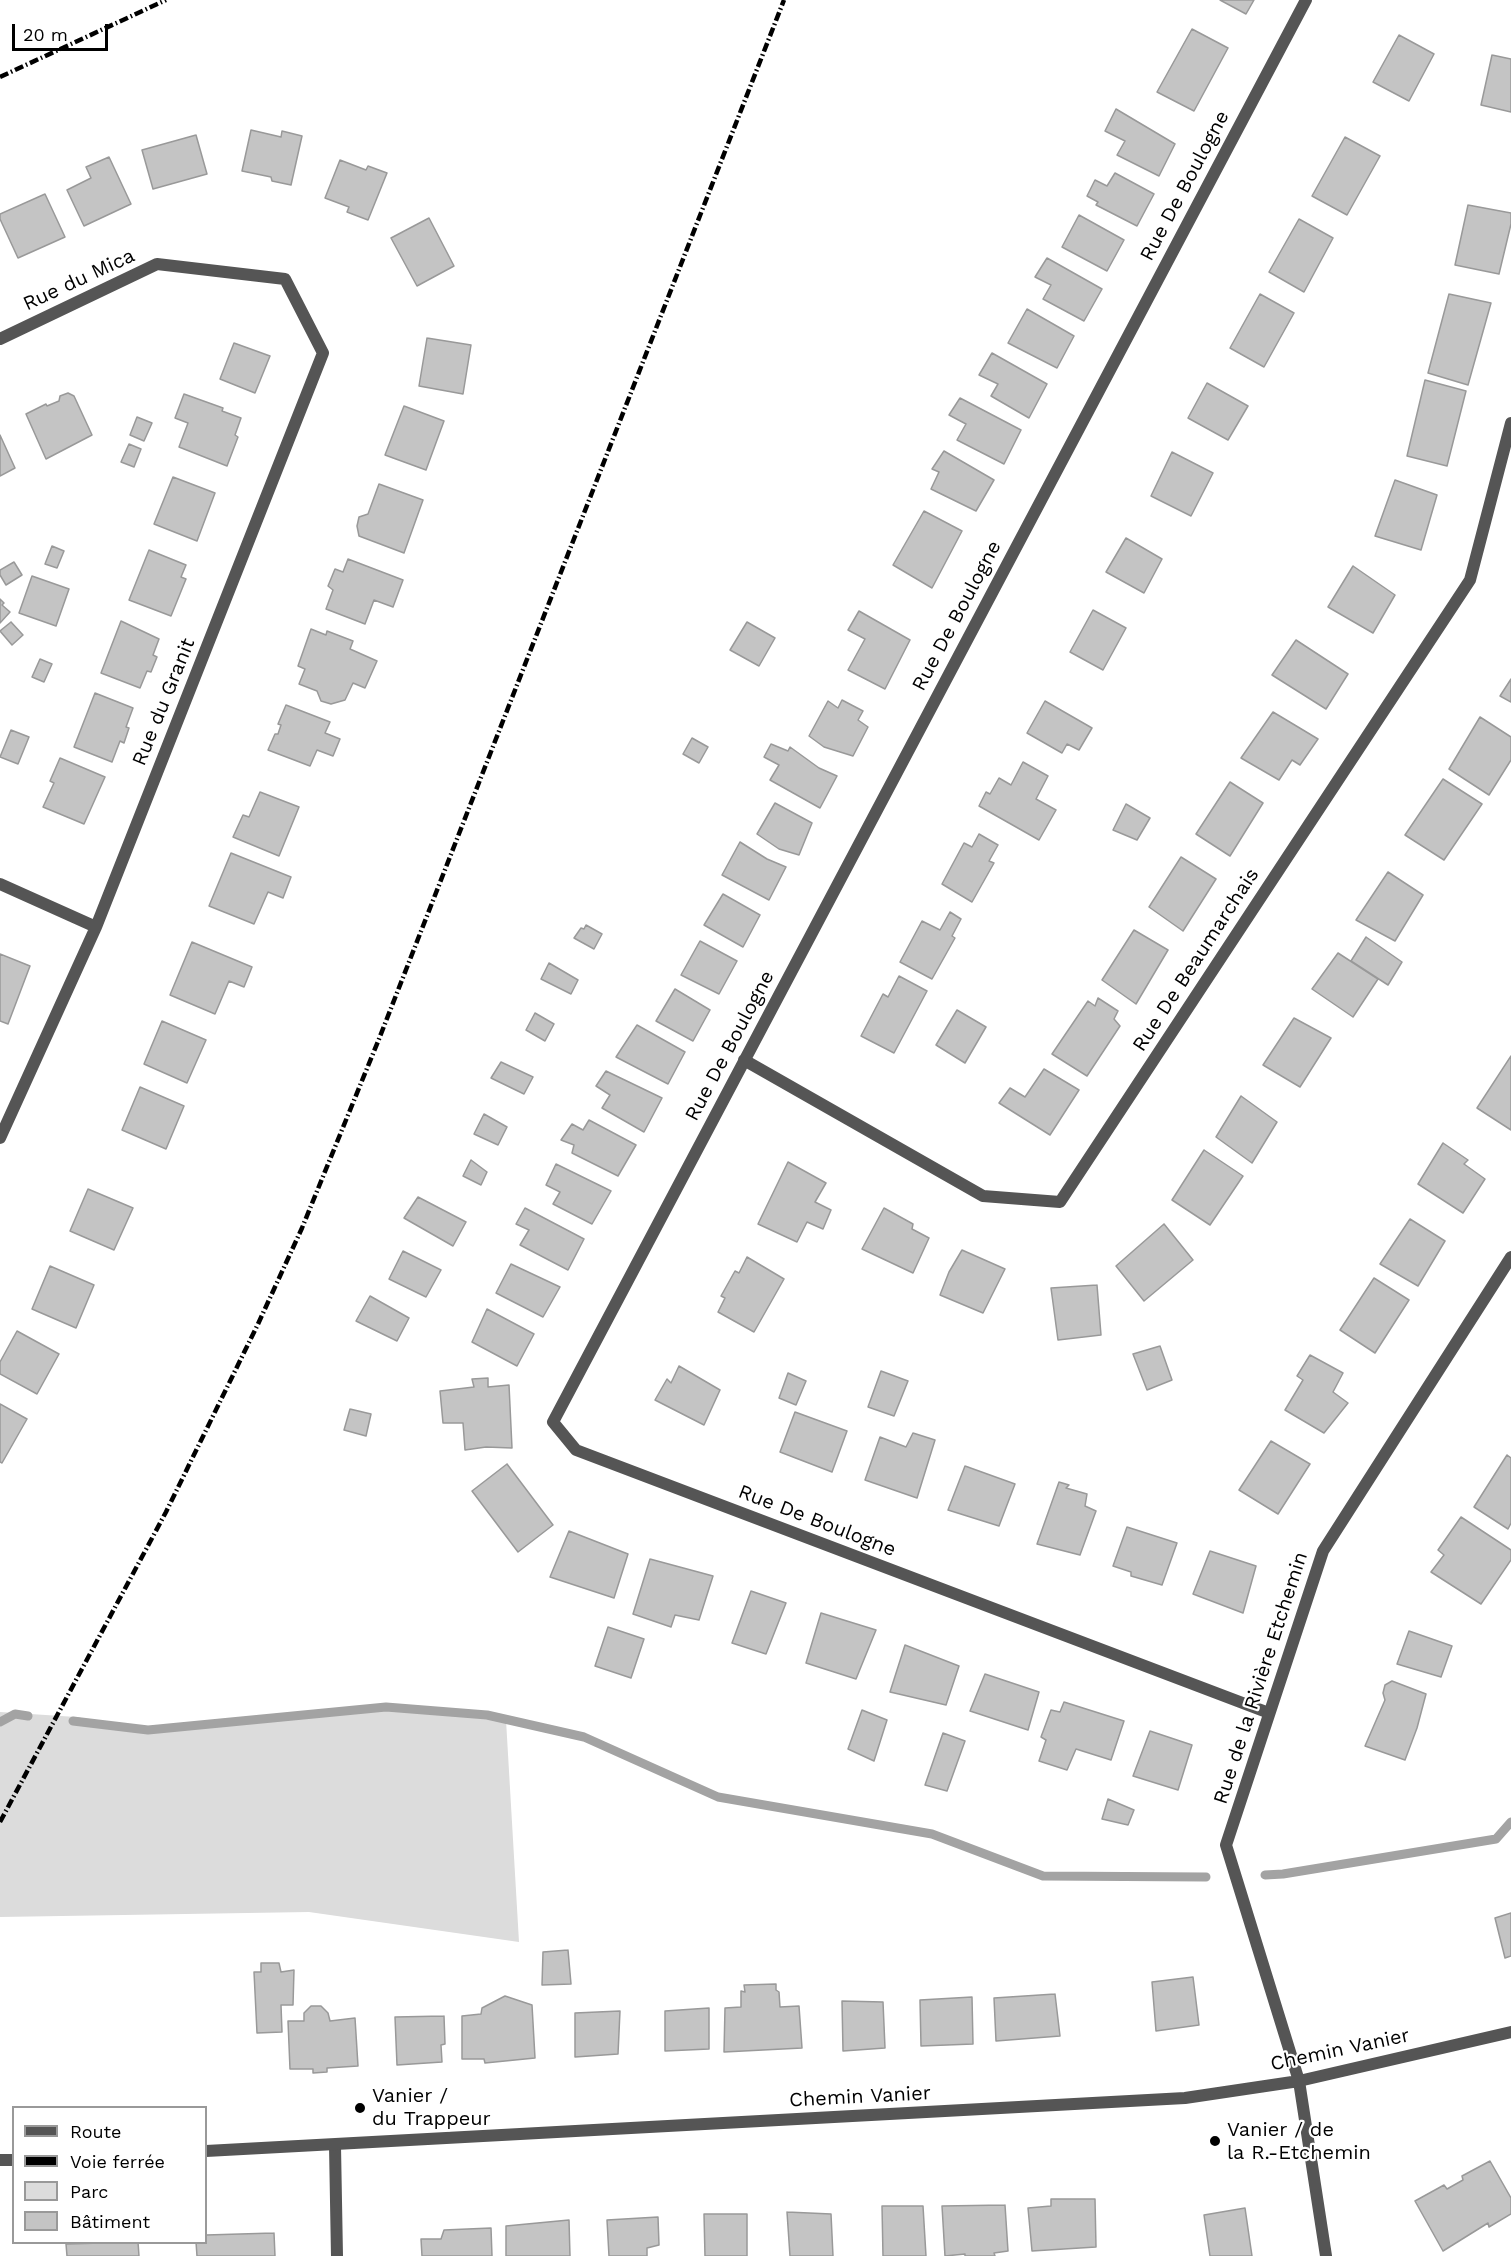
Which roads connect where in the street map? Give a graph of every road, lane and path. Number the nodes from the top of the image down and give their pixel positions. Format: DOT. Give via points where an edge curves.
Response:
graph roads {
  1 [pos="1305,0"];
  2 [pos="285,279"];
  3 [pos="0,339"];
  4 [pos="1511,423"];
  5 [pos="0,884"];
  6 [pos="96,927"];
  7 [pos="744,1060"];
  8 [pos="0,1138"];
  9 [pos="1511,1257"];
  10 [pos="1269,1713"];
  11 [pos="1511,2032"];
  12 [pos="1299,2081"];
  13 [pos="335,2146"];
  14 [pos="207,2151"];
  15 [pos="337,2256"];
  16 [pos="1326,2256"];
  1 -- 7 [label="street, Rue De Boulogne"];
  2 -- 3 [label="street, Rue du Mica" via="157,264"];
  2 -- 6 [label="street, Rue du Granit" via="323,353"];
  4 -- 7 [label="street, Rue De Beaumarchais" via="1470,580 1060,1202 983,1196"];
  5 -- 6 [label="street"];
  6 -- 8 [label="street, Rue du Granit"];
  7 -- 10 [label="street, Rue De Boulogne" via="553,1422 576,1450"];
  9 -- 10 [label="street, Rue de la Rivière Etchemin" via="1323,1551"];
  10 -- 12 [label="street, Rue de la Rivière Etchemin" via="1226,1845"];
  11 -- 12 [label="street, Chemin Vanier"];
  12 -- 13 [label="street, Chemin Vanier" via="1185,2098"];
  12 -- 16 [label="street, Rue de la Rivière Etchemin"];
  13 -- 14 [label="street, Chemin Vanier"];
  13 -- 15 [label="street"];
}
